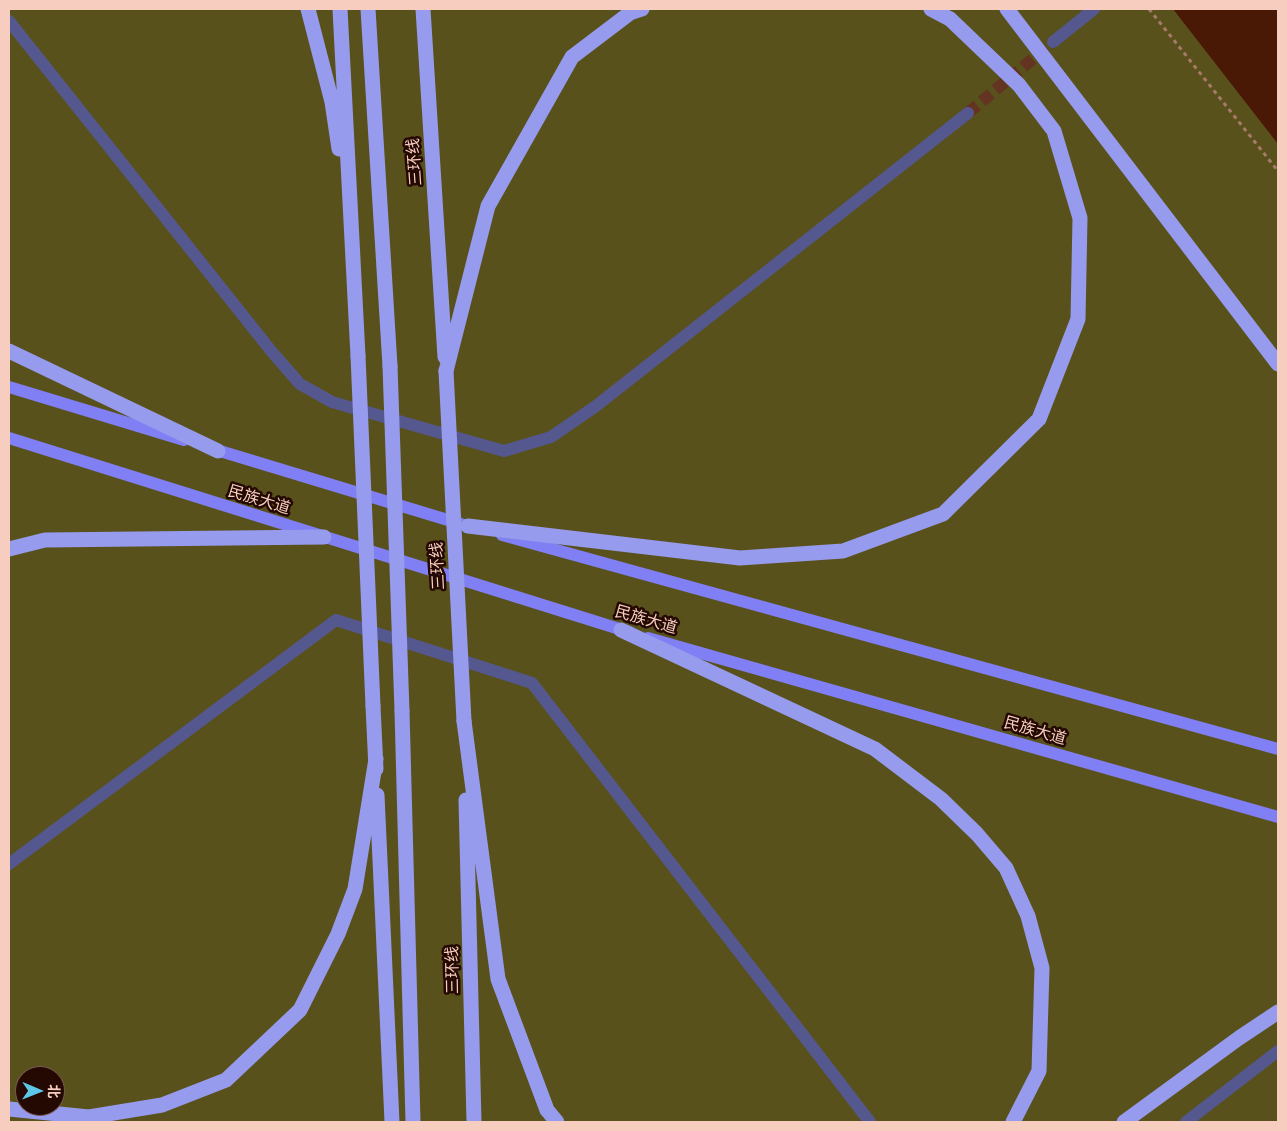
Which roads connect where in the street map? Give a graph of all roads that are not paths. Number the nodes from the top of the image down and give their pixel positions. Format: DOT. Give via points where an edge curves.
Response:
graph roads {
  1 [pos="308,9"];
  2 [pos="340,9"];
  3 [pos="368,9"];
  4 [pos="423,9"];
  5 [pos="642,9"];
  6 [pos="931,9"];
  7 [pos="1007,9"];
  8 [pos="1094,9"];
  9 [pos="9,21"];
  10 [pos="1053,42"];
  11 [pos="968,113"];
  12 [pos="352,240"];
  13 [pos="9,351"];
  14 [pos="1278,364"];
  15 [pos="446,372"];
  16 [pos="9,387"];
  17 [pos="9,438"];
  18 [pos="218,451"];
  19 [pos="468,526"];
  20 [pos="324,537"];
  21 [pos="9,549"];
  22 [pos="621,630"];
  23 [pos="464,721"];
  24 [pos="1278,749"];
  25 [pos="376,759"];
  26 [pos="1278,817"];
  27 [pos="9,864"];
  28 [pos="1278,1012"];
  29 [pos="1278,1051"];
  30 [pos="9,1109"];
  31 [pos="392,1122"];
  32 [pos="413,1122"];
  33 [pos="474,1122"];
  34 [pos="557,1122"];
  35 [pos="870,1122"];
  36 [pos="1013,1122"];
  37 [pos="1124,1122"];
  38 [pos="1186,1122"];
  1 -- 12 [label="highway" via="332,102"];
  2 -- 12 [label="highway"];
  3 -- 32 [label="highway, bridge" via="390,366"];
  4 -- 15 [label="highway, 三环线"];
  5 -- 15 [label="highway" via="630,13 572,57 488,206"];
  6 -- 19 [label="highway" via="950,19 1019,85 1054,131 1080,218 1078,319 1039,419 943,514 843,551 740,558"];
  7 -- 14 [label="highway"];
  8 -- 10 [label="street"];
  9 -- 11 [label="street" via="300,384 332,402 504,451 551,437 596,406"];
  12 -- 25 [label="highway, bridge"];
  13 -- 18 [label="highway"];
  15 -- 23 [label="highway, 三环线, bridge"];
  16 -- 18 [label="main road"];
  17 -- 20 [label="main road, 民族大道"];
  18 -- 19 [label="main road"];
  19 -- 24 [label="main road"];
  20 -- 21 [label="highway" via="45,540"];
  20 -- 22 [label="main road, 民族大道"];
  22 -- 26 [label="main road, 民族大道"];
  22 -- 36 [label="highway" via="875,749 941,799 1006,868 1028,916 1042,968 1039,1071"];
  23 -- 33 [label="highway, 三环线"];
  23 -- 34 [label="highway" via="498,978 547,1110"];
  25 -- 30 [label="highway" via="355,889 338,934 300,1010 226,1080 162,1105 90,1118"];
  25 -- 31 [label="highway"];
  27 -- 35 [label="street" via="336,620 532,683"];
  28 -- 37 [label="highway"];
  29 -- 38 [label="street"];
}
